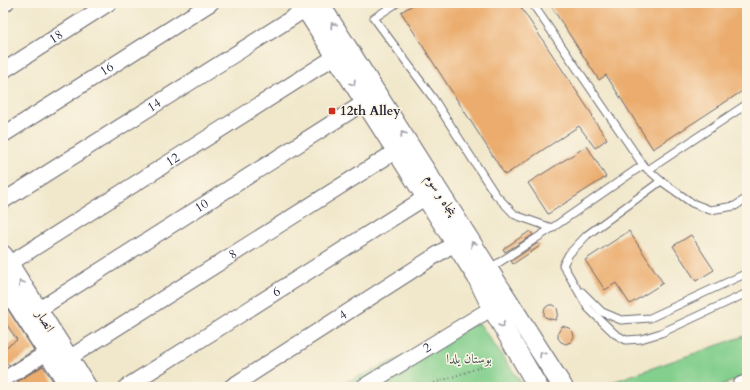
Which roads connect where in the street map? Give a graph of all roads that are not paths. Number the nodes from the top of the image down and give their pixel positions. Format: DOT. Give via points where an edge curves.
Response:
graph roads {
  1 [pos="6,3"];
  2 [pos="109,3"];
  3 [pos="211,3"];
  4 [pos="397,3"];
  5 [pos="532,3"];
  6 [pos="3,5"];
  7 [pos="309,5"];
  8 [pos="336,56"];
  9 [pos="3,71"];
  10 [pos="365,102"];
  11 [pos="747,104"];
  12 [pos="3,135"];
  13 [pos="396,151"];
  14 [pos="645,168"];
  15 [pos="661,181"];
  16 [pos="426,198"];
  17 [pos="747,198"];
  18 [pos="3,201"];
  19 [pos="552,228"];
  20 [pos="455,243"];
  21 [pos="5,267"];
  22 [pos="483,273"];
  23 [pos="747,273"];
  24 [pos="573,283"];
  25 [pos="747,293"];
  26 [pos="492,308"];
  27 [pos="38,310"];
  28 [pos="48,352"];
  29 [pos="69,358"];
  30 [pos="3,380"];
  31 [pos="747,386"];
  32 [pos="70,387"];
  33 [pos="87,387"];
  34 [pos="126,387"];
  35 [pos="231,387"];
  36 [pos="363,387"];
  37 [pos="538,387"];
  38 [pos="563,387"];
  39 [pos="743,387"];
  1 -- 6 [label="street"];
  2 -- 9 [label="street, 18"];
  3 -- 12 [label="street, 16"];
  4 -- 19 [label="lane" via="374,18 433,98 495,194 515,215"];
  5 -- 14 [label="lane"];
  7 -- 8 [label="street, پنجاه و سوم"];
  7 -- 18 [label="street, 14"];
  22 -- 7 [label="street, پنجاه و سوم, one-way"];
  8 -- 10 [label="street, پنجاه و سوم, one-way"];
  8 -- 21 [label="street, 12"];
  10 -- 13 [label="street, پنجاه و سوم"];
  10 -- 27 [label="street, 10"];
  11 -- 14 [label="lane"];
  13 -- 16 [label="street, پنجاه و سوم"];
  13 -- 29 [label="street, 8"];
  14 -- 15 [label="lane"];
  14 -- 19 [label="lane"];
  15 -- 17 [label="lane" via="692,203 710,210 735,206"];
  15 -- 24 [label="lane" via="587,235 569,254 563,266"];
  16 -- 20 [label="street, پنجاه و سوم"];
  16 -- 34 [label="street, 6"];
  19 -- 22 [label="lane"];
  20 -- 22 [label="street, پنجاه و سوم"];
  20 -- 35 [label="street, 4"];
  27 -- 21 [label="street, انصار, one-way"];
  21 -- 28 [label="street, انصار"];
  22 -- 26 [label="street, پنجاه و سوم"];
  38 -- 22 [label="street, پنجاه و سوم, one-way"];
  23 -- 24 [label="lane" via="650,318 621,320 602,312"];
  24 -- 25 [label="lane" via="588,308 615,334 626,340 661,333"];
  26 -- 36 [label="street, 2"];
  26 -- 37 [label="street, پنجاه و سوم, one-way"];
  27 -- 29 [label="street, انصار"];
  28 -- 30 [label="street"];
  28 -- 32 [label="street, انصار"];
  29 -- 33 [label="street, انصار"];
  31 -- 39 [label="main road"];
}
